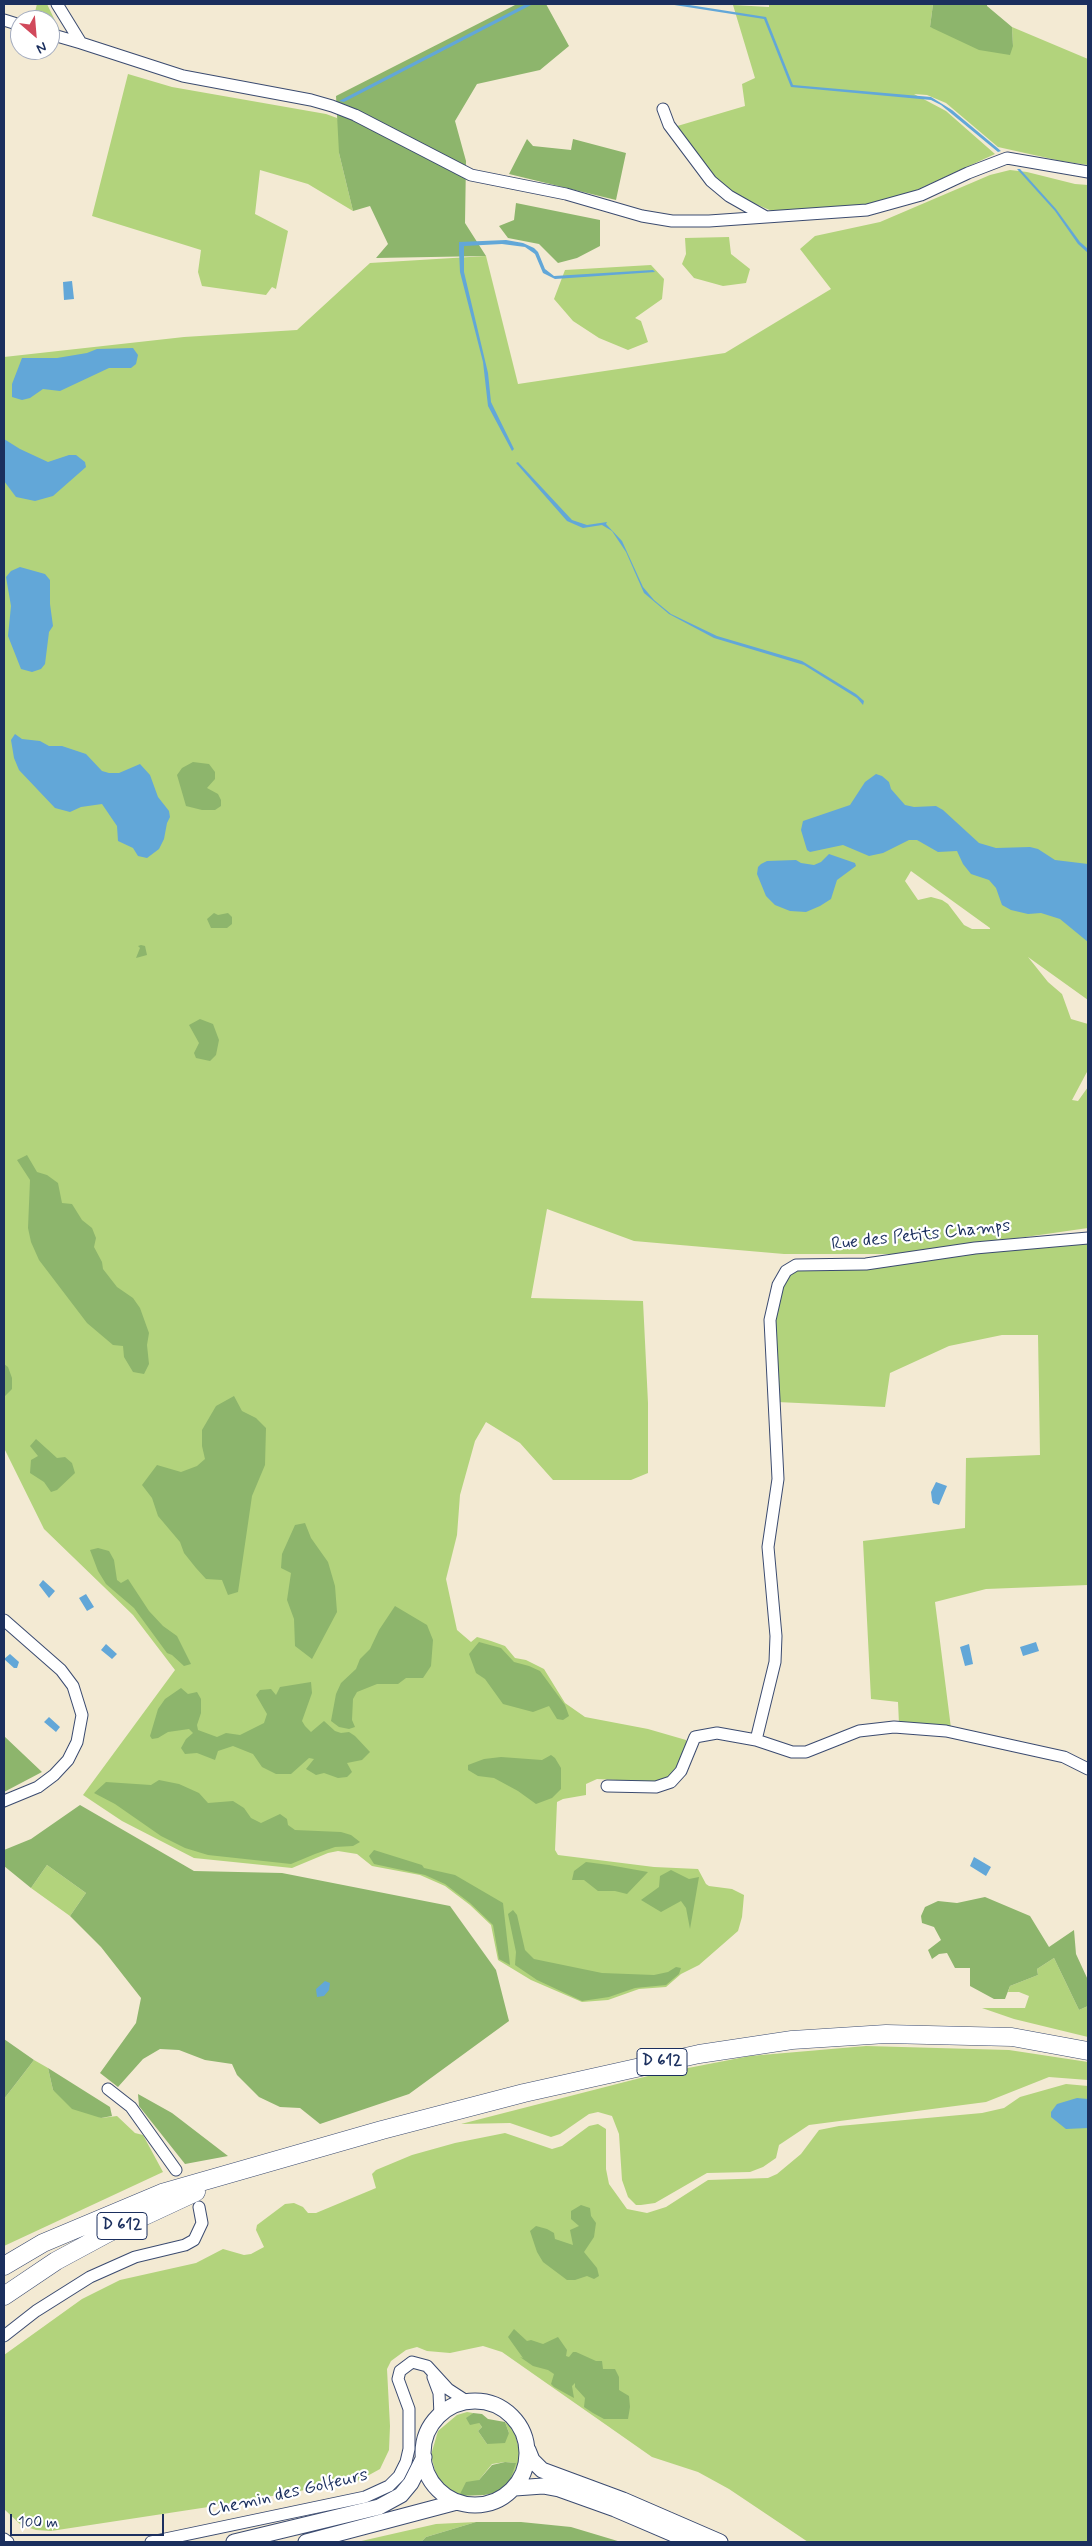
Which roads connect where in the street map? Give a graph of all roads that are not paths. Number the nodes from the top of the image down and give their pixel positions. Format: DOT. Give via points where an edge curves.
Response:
graph roads {
  1 [pos="57,4"];
  2 [pos="60,37"];
  3 [pos="81,43"];
  4 [pos="662,109"];
  5 [pos="1088,172"];
  6 [pos="767,217"];
  7 [pos="1088,1238"];
  8 [pos="4,1620"];
  9 [pos="756,1740"];
  10 [pos="1088,1770"];
  11 [pos="607,1786"];
  12 [pos="4,1801"];
  13 [pos="1088,2051"];
  14 [pos="108,2089"];
  15 [pos="247,2168"];
  16 [pos="176,2170"];
  17 [pos="199,2207"];
  18 [pos="99,2220"];
  19 [pos="4,2266"];
  20 [pos="4,2277"];
  21 [pos="4,2296"];
  22 [pos="4,2336"];
  23 [pos="432,2373"];
  24 [pos="468,2402"];
  25 [pos="440,2415"];
  26 [pos="528,2450"];
  27 [pos="424,2457"];
  28 [pos="515,2488"];
  29 [pos="457,2502"];
  30 [pos="4,2539"];
  31 [pos="8,2542"];
  32 [pos="151,2542"];
  33 [pos="234,2542"];
  34 [pos="306,2542"];
  35 [pos="692,2542"];
  36 [pos="720,2542"];
  1 -- 3 [label="street"];
  2 -- 3 [label="street"];
  3 -- 6 [label="street" via="183,76 332,106 478,177 566,194 642,216 672,220"];
  4 -- 6 [label="street" via="669,125 711,181 728,196"];
  5 -- 6 [label="street" via="1007,158 896,204 867,210"];
  7 -- 9 [label="street, Rue des Petits Champs" via="975,1248 866,1264 796,1265 786,1271 778,1286 770,1320 778,1479 768,1547 776,1636 775,1662"];
  8 -- 12 [label="street" via="61,1670 73,1686 82,1715 77,1742 68,1760 38,1787"];
  9 -- 10 [label="street" via="792,1752 806,1752 859,1732 894,1727 946,1731 1064,1756"];
  9 -- 11 [label="street" via="728,1734 704,1734 695,1737 681,1771 672,1782 656,1787"];
  13 -- 15 [label="highway, D 612" via="1012,2037 949,2034 792,2040 699,2054 524,2093"];
  14 -- 16 [label="street" via="131,2107"];
  15 -- 18 [label="highway, D 612" via="162,2192"];
  15 -- 21 [label="highway, D 612" via="108,2233 56,2261"];
  17 -- 22 [label="street" via="202,2223 194,2240 106,2269 64,2292"];
  18 -- 19 [label="highway, D 612" via="43,2243"];
  18 -- 20 [label="highway, D 612"];
  23 -- 24 [label="street, Chemin des Golfeurs"];
  23 -- 25 [label="street" via="439,2394"];
  23 -- 32 [label="street, Chemin des Golfeurs" via="420,2362 405,2365 400,2371 400,2387 409,2409 409,2449 399,2476 389,2486 365,2497"];
  24 -- 25 [label="main road"];
  24 -- 26 [label="main road" via="492,2404 510,2414 522,2430"];
  25 -- 27 [label="main road" via="426,2437"];
  26 -- 28 [label="main road" via="525,2470"];
  26 -- 36 [label="main road" via="542,2470 623,2500"];
  27 -- 29 [label="main road" via="429,2476 441,2493"];
  27 -- 33 [label="main road" via="411,2482 400,2494 379,2507"];
  28 -- 29 [label="main road" via="498,2500 479,2505"];
  28 -- 35 [label="main road" via="543,2486 559,2489"];
  29 -- 34 [label="main road"];
  30 -- 31 [label="street"];
}
